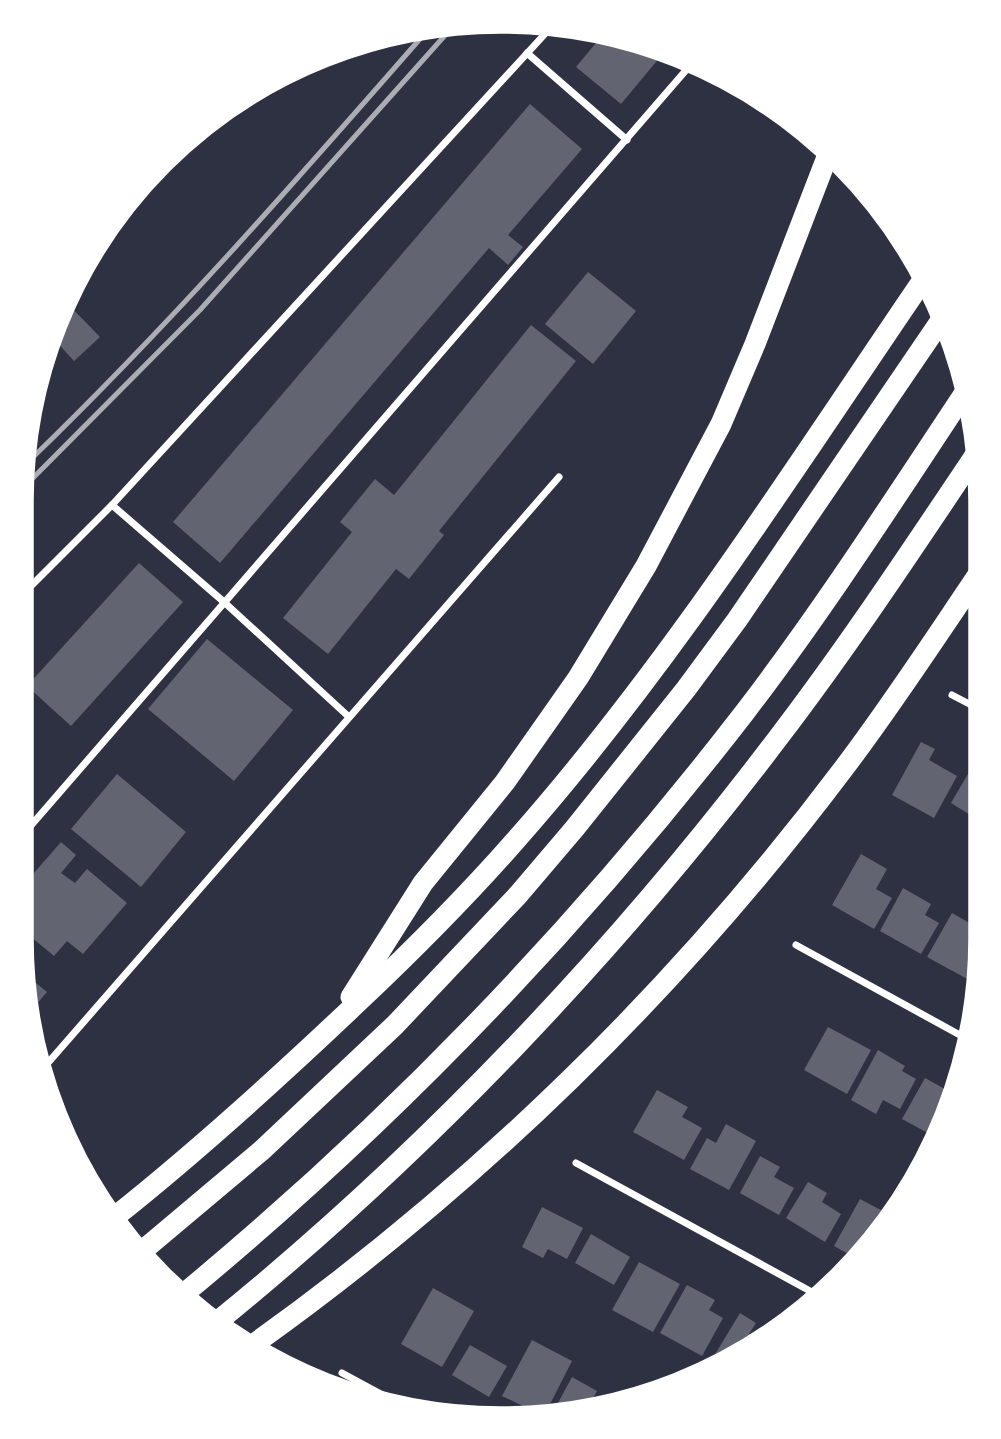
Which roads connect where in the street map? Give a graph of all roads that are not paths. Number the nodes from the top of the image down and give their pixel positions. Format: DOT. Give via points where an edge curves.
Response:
graph roads {
  1 [pos="544,34"];
  2 [pos="527,53"];
  3 [pos="686,70"];
  4 [pos="627,140"];
  5 [pos="825,162"];
  6 [pos="918,287"];
  7 [pos="936,327"];
  8 [pos="959,402"];
  9 [pos="968,466"];
  10 [pos="559,477"];
  11 [pos="112,505"];
  12 [pos="32,586"];
  13 [pos="970,587"];
  14 [pos="224,602"];
  15 [pos="952,695"];
  16 [pos="970,704"];
  17 [pos="349,717"];
  18 [pos="32,824"];
  19 [pos="796,945"];
  20 [pos="333,1026"];
  21 [pos="959,1035"];
  22 [pos="48,1063"];
  23 [pos="576,1163"];
  24 [pos="120,1212"];
  25 [pos="147,1247"];
  26 [pos="189,1289"];
  27 [pos="810,1291"];
  28 [pos="224,1317"];
  29 [pos="259,1340"];
  30 [pos="342,1373"];
  31 [pos="375,1391"];
  1 -- 2 [label="street"];
  2 -- 4 [label="street"];
  2 -- 11 [label="street"];
  3 -- 4 [label="street"];
  4 -- 14 [label="street"];
  5 -- 20 [label="highway" via="721,424 646,566 578,678 423,883"];
  6 -- 20 [label="highway" via="729,565 627,705 459,904"];
  7 -- 25 [label="highway" via="737,620 631,760 518,895 329,1089"];
  8 -- 26 [label="highway" via="796,643 576,917 391,1110"];
  9 -- 28 [label="highway" via="831,667 666,878 421,1140"];
  10 -- 17 [label="street"];
  11 -- 12 [label="street"];
  11 -- 14 [label="street"];
  13 -- 29 [label="highway" via="844,768 776,855 647,1002 471,1172 345,1277"];
  14 -- 17 [label="street"];
  14 -- 18 [label="street"];
  15 -- 16 [label="street"];
  17 -- 22 [label="street"];
  19 -- 21 [label="street"];
  20 -- 24 [label="highway" via="199,1148"];
  23 -- 27 [label="street"];
  30 -- 31 [label="street"];
}
